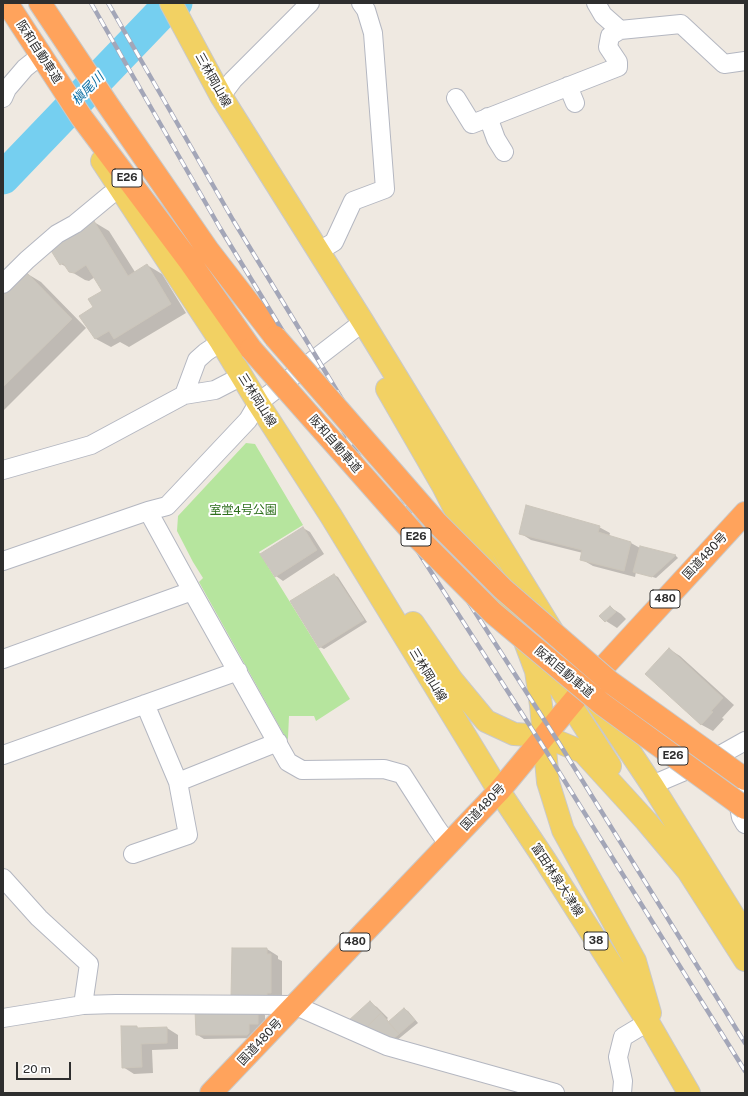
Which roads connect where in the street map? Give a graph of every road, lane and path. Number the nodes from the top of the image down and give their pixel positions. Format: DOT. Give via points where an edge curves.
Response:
graph roads {
  1 [pos="7,3"];
  2 [pos="40,3"];
  3 [pos="171,3"];
  4 [pos="310,3"];
  5 [pos="360,3"];
  6 [pos="596,3"];
  7 [pos="3,16"];
  8 [pos="620,30"];
  9 [pos="745,61"];
  10 [pos="39,67"];
  11 [pos="568,86"];
  12 [pos="216,88"];
  13 [pos="3,98"];
  14 [pos="456,98"];
  15 [pos="575,103"];
  16 [pos="488,118"];
  17 [pos="504,152"];
  18 [pos="112,186"];
  19 [pos="319,251"];
  20 [pos="3,284"];
  21 [pos="364,322"];
  22 [pos="221,342"];
  23 [pos="242,376"];
  24 [pos="184,395"];
  25 [pos="258,403"];
  26 [pos="3,470"];
  27 [pos="148,511"];
  28 [pos="745,513"];
  29 [pos="331,516"];
  30 [pos="3,561"];
  31 [pos="192,591"];
  32 [pos="516,620"];
  33 [pos="3,659"];
  34 [pos="238,671"];
  35 [pos="586,686"];
  36 [pos="145,704"];
  37 [pos="570,704"];
  38 [pos="544,736"];
  39 [pos="745,741"];
  40 [pos="278,742"];
  41 [pos="3,756"];
  42 [pos="713,760"];
  43 [pos="745,778"];
  44 [pos="178,782"];
  45 [pos="652,785"];
  46 [pos="499,791"];
  47 [pos="745,808"];
  48 [pos="646,821"];
  49 [pos="745,824"];
  50 [pos="448,844"];
  51 [pos="133,854"];
  52 [pos="3,878"];
  53 [pos="745,934"];
  54 [pos="745,960"];
  55 [pos="83,1005"];
  56 [pos="294,1005"];
  57 [pos="3,1018"];
  58 [pos="648,1022"];
  59 [pos="211,1093"];
  60 [pos="555,1093"];
  61 [pos="622,1093"];
  62 [pos="690,1093"];
  1 -- 47 [label="highway, 阪和自動車道 / E26, bridge" via="82,118 190,262 251,349 417,537 493,614 602,704"];
  2 -- 43 [label="highway, 阪和自動車道 / E26, bridge" via="208,250 275,337 436,522 503,589 610,682"];
  3 -- 12 [label="main road, 三林岡山線"];
  4 -- 12 [label="street" via="233,80"];
  5 -- 19 [label="street" via="366,10 373,33 385,189 353,200 334,242"];
  6 -- 8 [label="street" via="603,15"];
  7 -- 10 [label="main road, 三林岡山線"];
  8 -- 9 [label="street" via="681,24 724,64"];
  8 -- 11 [label="street" via="610,36 608,47 618,62 618,67"];
  10 -- 13 [label="street" via="25,68 7,89"];
  10 -- 18 [label="main road, 三林岡山線"];
  11 -- 15 [label="street"];
  11 -- 16 [label="street"];
  12 -- 19 [label="main road, 三林岡山線"];
  14 -- 16 [label="street" via="472,124"];
  16 -- 17 [label="street"];
  18 -- 20 [label="street" via="74,224 57,234"];
  18 -- 22 [label="main road, 三林岡山線"];
  19 -- 21 [label="main road, 三林岡山線"];
  21 -- 25 [label="street"];
  21 -- 32 [label="main road" via="363,344 371,361"];
  21 -- 35 [label="main road, 三林岡山線"];
  22 -- 23 [label="main road, 三林岡山線"];
  22 -- 24 [label="street" via="197,360"];
  23 -- 24 [label="street" via="215,390"];
  23 -- 25 [label="main road, 三林岡山線"];
  24 -- 26 [label="street" via="91,445"];
  25 -- 27 [label="street" via="248,420 167,506"];
  25 -- 29 [label="main road, 三林岡山線"];
  27 -- 30 [label="street"];
  27 -- 31 [label="street"];
  28 -- 35 [label="highway, 国道480号 / 480"];
  29 -- 38 [label="main road" via="371,562 452,680 486,721 514,734"];
  29 -- 46 [label="main road, 三林岡山線"];
  31 -- 33 [label="street"];
  31 -- 34 [label="street"];
  32 -- 37 [label="main road"];
  32 -- 38 [label="main road" via="536,671"];
  34 -- 36 [label="street"];
  34 -- 40 [label="street"];
  35 -- 37 [label="highway, 国道480号 / 480"];
  35 -- 45 [label="main road"];
  36 -- 41 [label="street"];
  36 -- 44 [label="street"];
  37 -- 38 [label="highway, 国道480号 / 480"];
  37 -- 48 [label="main road"];
  38 -- 46 [label="highway, 国道480号 / 480"];
  38 -- 48 [label="main road" via="583,752"];
  38 -- 58 [label="main road" via="548,782 563,830 635,961 651,1014"];
  39 -- 42 [label="street"];
  40 -- 44 [label="street"];
  40 -- 50 [label="street" via="288,762 302,770 384,769 402,774"];
  42 -- 45 [label="street"];
  42 -- 49 [label="street" via="731,775"];
  44 -- 51 [label="street" via="188,835"];
  45 -- 53 [label="main road"];
  46 -- 50 [label="highway, 国道480号 / 480"];
  46 -- 58 [label="main road, 富田林泉大津線 / 38"];
  48 -- 54 [label="main road" via="688,871"];
  50 -- 56 [label="highway, 国道480号 / 480"];
  52 -- 55 [label="street" via="39,918 88,964"];
  55 -- 56 [label="street"];
  55 -- 57 [label="street"];
  56 -- 59 [label="highway, 国道480号 / 480"];
  56 -- 60 [label="street" via="387,1046"];
  58 -- 61 [label="street" via="623,1037 618,1057 623,1081"];
  58 -- 62 [label="main road, 富田林泉大津線 / 38"];
}
